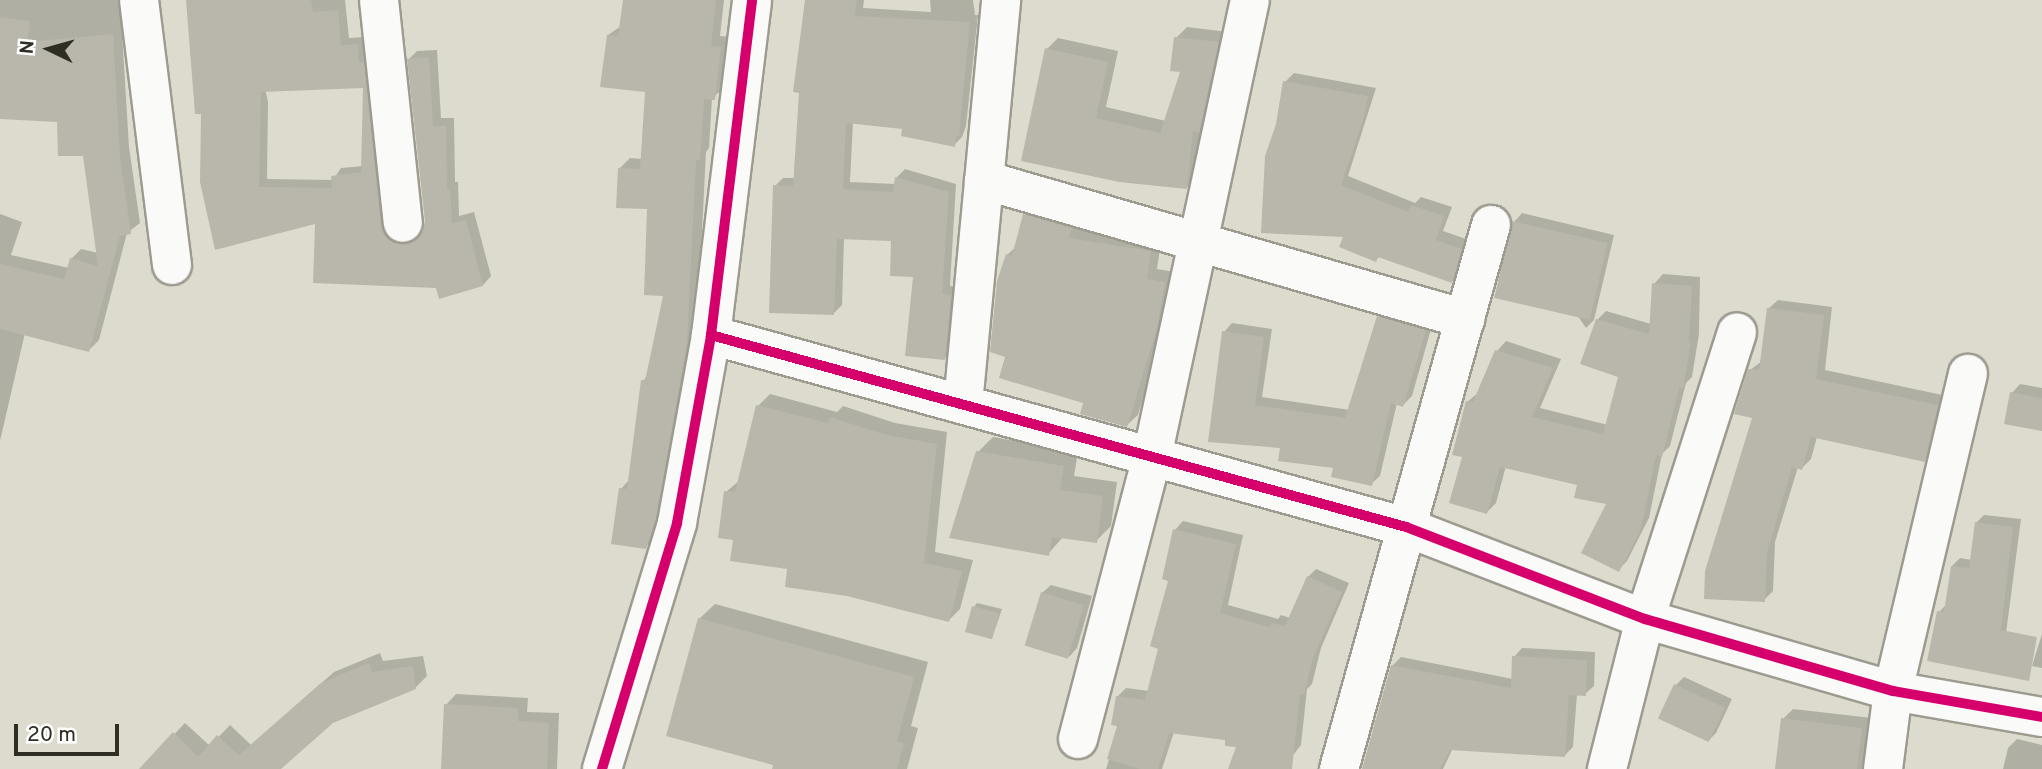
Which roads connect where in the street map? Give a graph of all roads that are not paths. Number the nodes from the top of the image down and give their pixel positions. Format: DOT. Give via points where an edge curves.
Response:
graph roads {
  1 [pos="139,0"];
  2 [pos="379,0"];
  3 [pos="752,0"];
  4 [pos="1001,0"];
  5 [pos="1250,0"];
  6 [pos="984,180"];
  7 [pos="403,223"];
  8 [pos="1491,225"];
  9 [pos="1198,243"];
  10 [pos="173,265"];
  11 [pos="1465,319"];
  12 [pos="1737,332"];
  13 [pos="710,335"];
  14 [pos="1968,374"];
  15 [pos="963,404"];
  16 [pos="1152,457"];
  17 [pos="1406,527"];
  18 [pos="1644,619"];
  19 [pos="1893,691"];
  20 [pos="2042,717"];
  21 [pos="1078,739"];
  22 [pos="601,769"];
  23 [pos="1339,769"];
  24 [pos="1607,769"];
  25 [pos="1883,769"];
  1 -- 10 [label="street"];
  2 -- 7 [label="street"];
  3 -- 13 [label="street"];
  4 -- 6 [label="street"];
  5 -- 9 [label="street"];
  6 -- 9 [label="street"];
  6 -- 15 [label="street"];
  8 -- 11 [label="street"];
  9 -- 11 [label="street"];
  9 -- 16 [label="street"];
  11 -- 17 [label="street"];
  12 -- 18 [label="street"];
  13 -- 15 [label="street"];
  13 -- 22 [label="street" via="677,523"];
  14 -- 19 [label="street"];
  15 -- 16 [label="street"];
  16 -- 17 [label="street"];
  16 -- 21 [label="street"];
  17 -- 18 [label="street"];
  17 -- 23 [label="street"];
  18 -- 19 [label="street"];
  18 -- 24 [label="street"];
  19 -- 20 [label="street"];
  19 -- 25 [label="street"];
}
